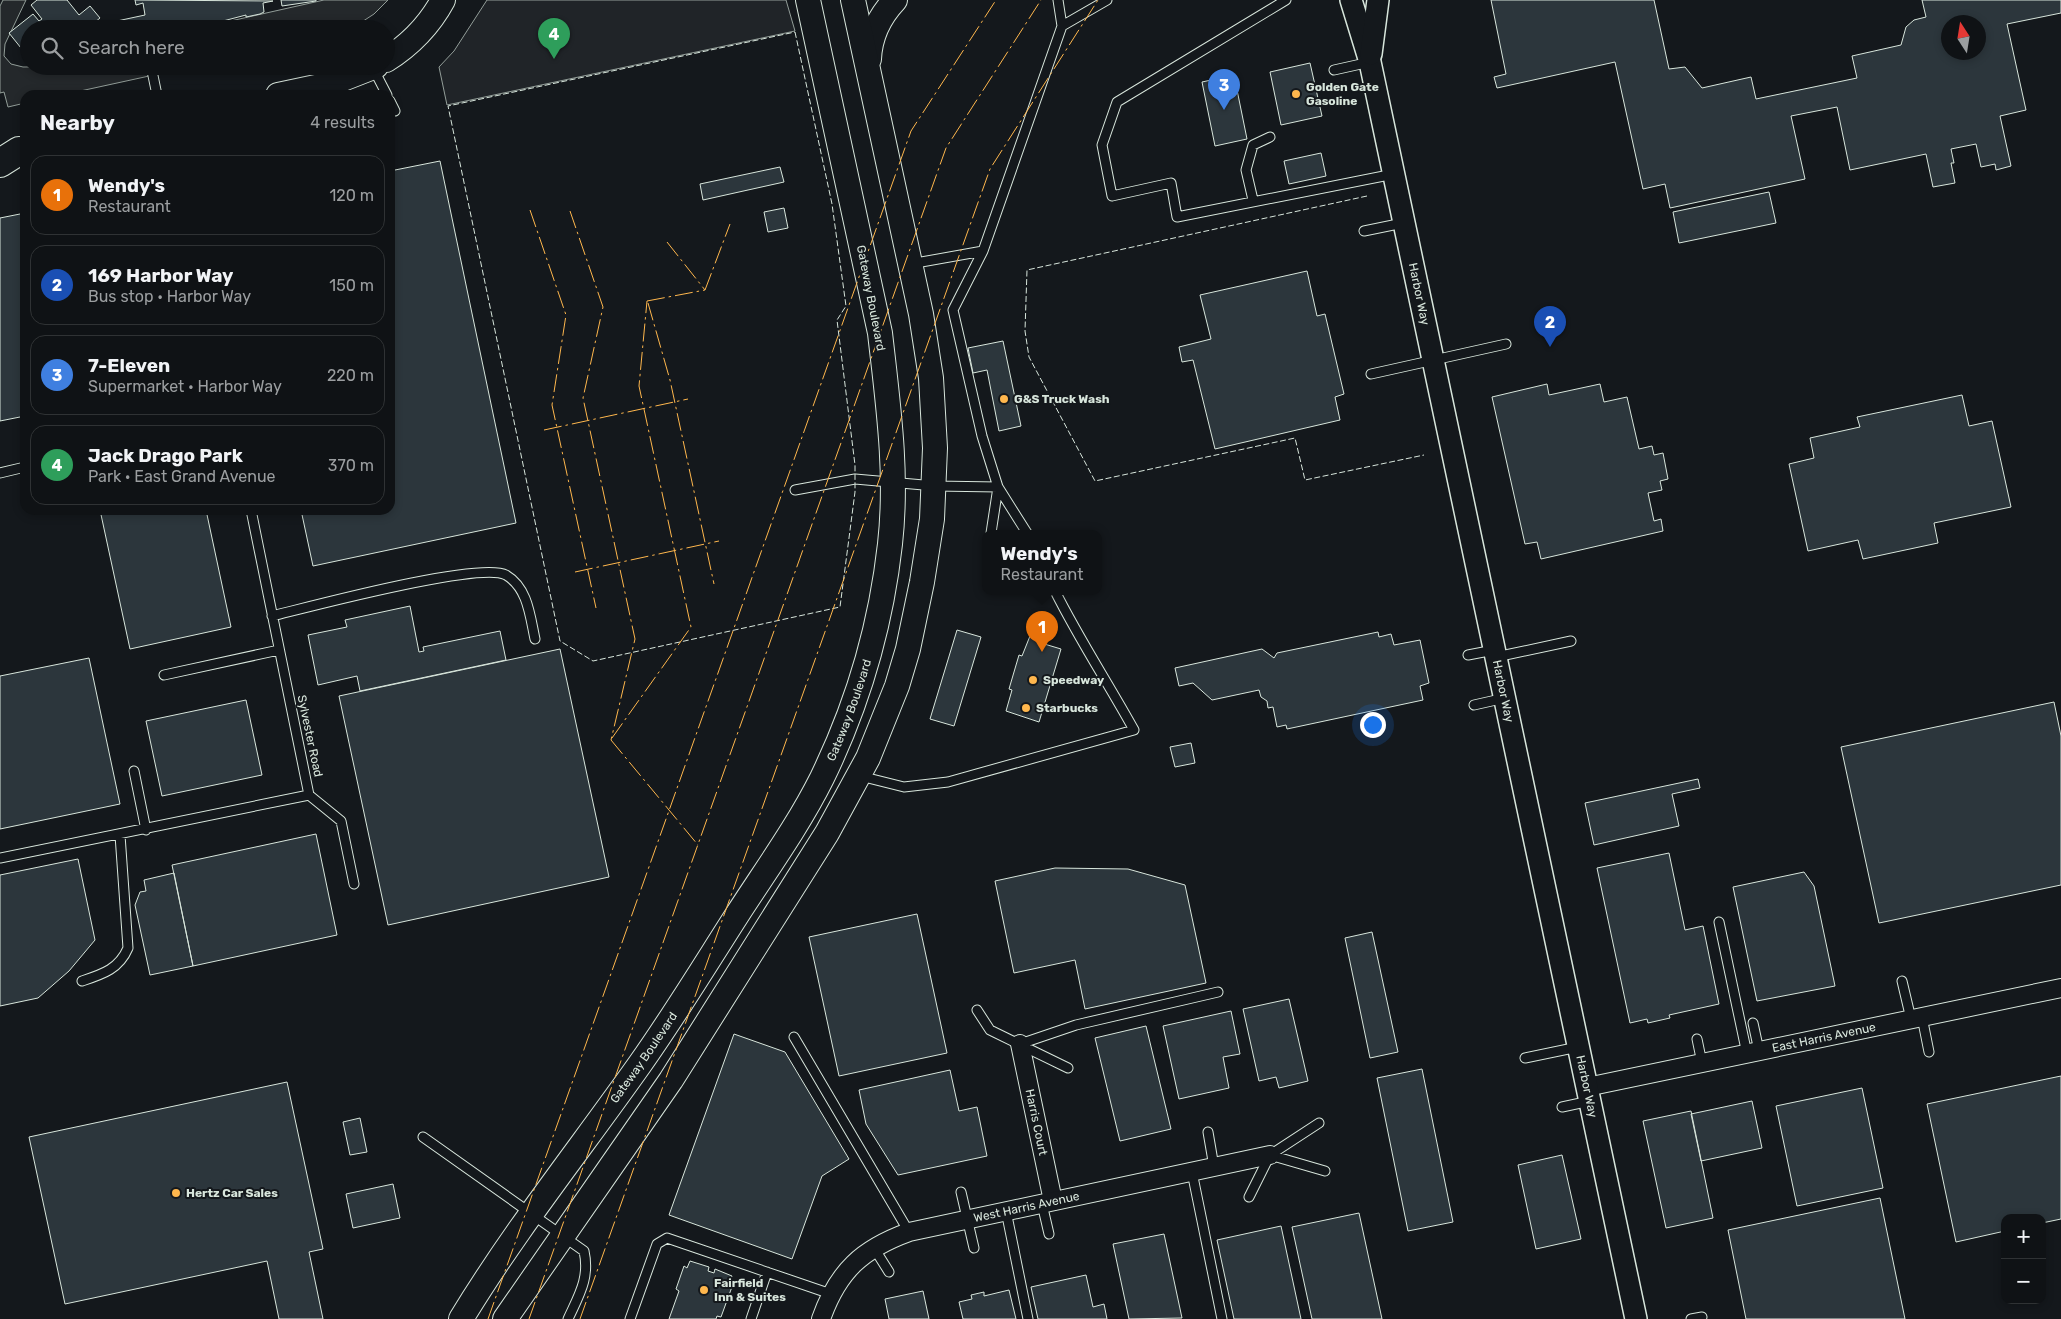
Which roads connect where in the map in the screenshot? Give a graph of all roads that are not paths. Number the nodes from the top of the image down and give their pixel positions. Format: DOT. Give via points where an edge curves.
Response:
graph roads {
  1 [pos="444,0"];
  2 [pos="808,0"];
  3 [pos="853,0"];
  4 [pos="895,0"];
  5 [pos="1058,0"];
  6 [pos="1107,0"];
  7 [pos="1286,0"];
  8 [pos="1351,0"];
  9 [pos="1378,0"];
  10 [pos="1062,26"];
  11 [pos="395,52"];
  12 [pos="1370,62"];
  13 [pos="1334,70"];
  14 [pos="153,75"];
  15 [pos="353,75"];
  16 [pos="381,75"];
  17 [pos="871,83"];
  18 [pos="156,90"];
  19 [pos="302,90"];
  20 [pos="386,90"];
  21 [pos="1270,137"];
  22 [pos="1394,174"];
  23 [pos="1253,200"];
  24 [pos="1404,223"];
  25 [pos="1364,231"];
  26 [pos="983,251"];
  27 [pos="910,264"];
  28 [pos="1506,344"];
  29 [pos="1434,360"];
  30 [pos="1371,374"];
  31 [pos="20,468"];
  32 [pos="0,473"];
  33 [pos="893,482"];
  34 [pos="934,486"];
  35 [pos="998,487"];
  36 [pos="795,490"];
  37 [pos="252,515"];
  38 [pos="991,530"];
  39 [pos="1025,530"];
  40 [pos="1057,595"];
  41 [pos="272,616"];
  42 [pos="535,639"];
  43 [pos="1571,641"];
  44 [pos="279,650"];
  45 [pos="1495,653"];
  46 [pos="1468,655"];
  47 [pos="164,675"];
  48 [pos="1505,698"];
  49 [pos="1474,705"];
  50 [pos="134,770"];
  51 [pos="859,776"];
  52 [pos="309,795"];
  53 [pos="146,830"];
  54 [pos="120,834"];
  55 [pos="0,858"];
  56 [pos="354,884"];
  57 [pos="1719,922"];
  58 [pos="1902,980"];
  59 [pos="82,981"];
  60 [pos="2061,988"];
  61 [pos="1218,992"];
  62 [pos="977,1010"];
  63 [pos="1917,1018"];
  64 [pos="1753,1023"];
  65 [pos="794,1036"];
  66 [pos="1697,1039"];
  67 [pos="1020,1044"];
  68 [pos="1578,1046"];
  69 [pos="1753,1052"];
  70 [pos="1930,1052"];
  71 [pos="1525,1058"];
  72 [pos="1702,1063"];
  73 [pos="1068,1068"];
  74 [pos="1589,1094"];
  75 [pos="1562,1107"];
  76 [pos="1319,1123"];
  77 [pos="1208,1132"];
  78 [pos="423,1137"];
  79 [pos="1270,1155"];
  80 [pos="1214,1167"];
  81 [pos="1324,1171"];
  82 [pos="1192,1172"];
  83 [pos="961,1192"];
  84 [pos="1249,1197"];
  85 [pos="1047,1202"];
  86 [pos="1006,1211"];
  87 [pos="530,1214"];
  88 [pos="968,1219"];
  89 [pos="909,1232"];
  90 [pos="1049,1234"];
  91 [pos="562,1236"];
  92 [pos="874,1248"];
  93 [pos="974,1248"];
  94 [pos="767,1272"];
  95 [pos="889,1272"];
  96 [pos="831,1294"];
  97 [pos="1702,1317"];
  98 [pos="460,1319"];
  99 [pos="505,1319"];
  100 [pos="568,1319"];
  101 [pos="630,1319"];
  102 [pos="751,1319"];
  103 [pos="821,1319"];
  104 [pos="1028,1319"];
  105 [pos="1222,1319"];
  106 [pos="1636,1319"];
  107 [pos="1690,1319"];
  1 -- 11 [label="main road" via="428,23"];
  2 -- 33 [label="main road, Gateway Boulevard" via="880,333 893,447"];
  3 -- 17 [label="main road"];
  4 -- 17 [label="main road" via="872,33 869,56"];
  5 -- 10 [label="lane"];
  6 -- 10 [label="lane"];
  7 -- 23 [label="lane" via="1117,102 1102,145 1112,196 1171,183 1177,217"];
  8 -- 12 [label="street, Harbor Way"];
  9 -- 12 [label="street, Harbor Way"];
  10 -- 26 [label="lane"];
  12 -- 13 [label="lane"];
  12 -- 22 [label="street, Harbor Way"];
  14 -- 18 [label="lane"];
  15 -- 19 [label="main road"];
  16 -- 20 [label="lane"];
  17 -- 27 [label="main road"];
  21 -- 23 [label="lane" via="1253,145 1246,170"];
  22 -- 23 [label="lane"];
  22 -- 24 [label="street, Harbor Way"];
  24 -- 25 [label="lane"];
  24 -- 29 [label="street, Harbor Way"];
  26 -- 27 [label="lane"];
  26 -- 35 [label="lane" via="953,310 982,436"];
  27 -- 34 [label="main road" via="931,378"];
  28 -- 29 [label="lane"];
  29 -- 30 [label="lane"];
  29 -- 45 [label="street, Harbor Way"];
  31 -- 32 [label="lane"];
  33 -- 34 [label="lane"];
  33 -- 36 [label="lane" via="855,479"];
  33 -- 87 [label="main road, Gateway Boulevard" via="889,551 873,638 851,709 821,780 670,1021"];
  34 -- 35 [label="lane"];
  34 -- 51 [label="main road" via="922,582 908,649 884,721"];
  35 -- 38 [label="lane"];
  35 -- 39 [label="lane"];
  37 -- 41 [label="lane, Sylvester Road"];
  40 -- 51 [label="lane" via="1134,730 948,782 904,787"];
  41 -- 42 [label="lane" via="440,578 504,574 521,588"];
  41 -- 44 [label="lane, Sylvester Road"];
  43 -- 45 [label="lane"];
  44 -- 47 [label="lane"];
  44 -- 52 [label="lane, Sylvester Road"];
  45 -- 46 [label="lane"];
  45 -- 48 [label="street, Harbor Way"];
  48 -- 49 [label="lane"];
  48 -- 68 [label="street, Harbor Way"];
  50 -- 53 [label="lane"];
  51 -- 91 [label="main road" via="827,833 670,1080"];
  52 -- 53 [label="lane, Sylvester Road"];
  52 -- 56 [label="lane" via="341,821"];
  53 -- 54 [label="lane, Sylvester Road"];
  54 -- 55 [label="lane, Sylvester Road"];
  54 -- 59 [label="lane" via="128,948 124,959 108,972"];
  57 -- 69 [label="lane"];
  58 -- 63 [label="lane"];
  60 -- 63 [label="street, East Harris Avenue"];
  61 -- 67 [label="lane" via="1076,1025"];
  62 -- 67 [label="lane" via="990,1030"];
  63 -- 69 [label="street, East Harris Avenue"];
  63 -- 70 [label="lane"];
  64 -- 69 [label="lane"];
  65 -- 89 [label="lane"];
  66 -- 72 [label="lane"];
  67 -- 73 [label="lane"];
  67 -- 85 [label="street, Harris Court"];
  68 -- 71 [label="lane"];
  68 -- 74 [label="street, Harbor Way"];
  69 -- 72 [label="street, East Harris Avenue"];
  72 -- 74 [label="street, East Harris Avenue"];
  74 -- 75 [label="lane"];
  74 -- 106 [label="street, Harbor Way"];
  76 -- 79 [label="lane"];
  77 -- 80 [label="lane"];
  78 -- 87 [label="lane"];
  79 -- 80 [label="street, West Harris Avenue"];
  79 -- 81 [label="lane"];
  79 -- 84 [label="lane"];
  80 -- 82 [label="street, West Harris Avenue"];
  82 -- 85 [label="street, West Harris Avenue"];
  82 -- 105 [label="lane"];
  83 -- 88 [label="lane"];
  85 -- 86 [label="street, West Harris Avenue"];
  85 -- 90 [label="lane"];
  86 -- 88 [label="street, West Harris Avenue"];
  86 -- 104 [label="lane"];
  87 -- 91 [label="lane"];
  87 -- 98 [label="main road, Gateway Boulevard"];
  88 -- 89 [label="street, West Harris Avenue"];
  88 -- 93 [label="lane"];
  89 -- 92 [label="street, West Harris Avenue"];
  91 -- 99 [label="main road"];
  91 -- 100 [label="lane" via="584,1252 587,1268"];
  92 -- 95 [label="lane"];
  92 -- 96 [label="street, West Harris Avenue" via="858,1258 839,1278"];
  94 -- 96 [label="lane"];
  94 -- 101 [label="lane" via="667,1238 657,1244"];
  94 -- 102 [label="lane"];
  96 -- 103 [label="street, West Harris Avenue"];
  97 -- 107 [label="lane"];
}
